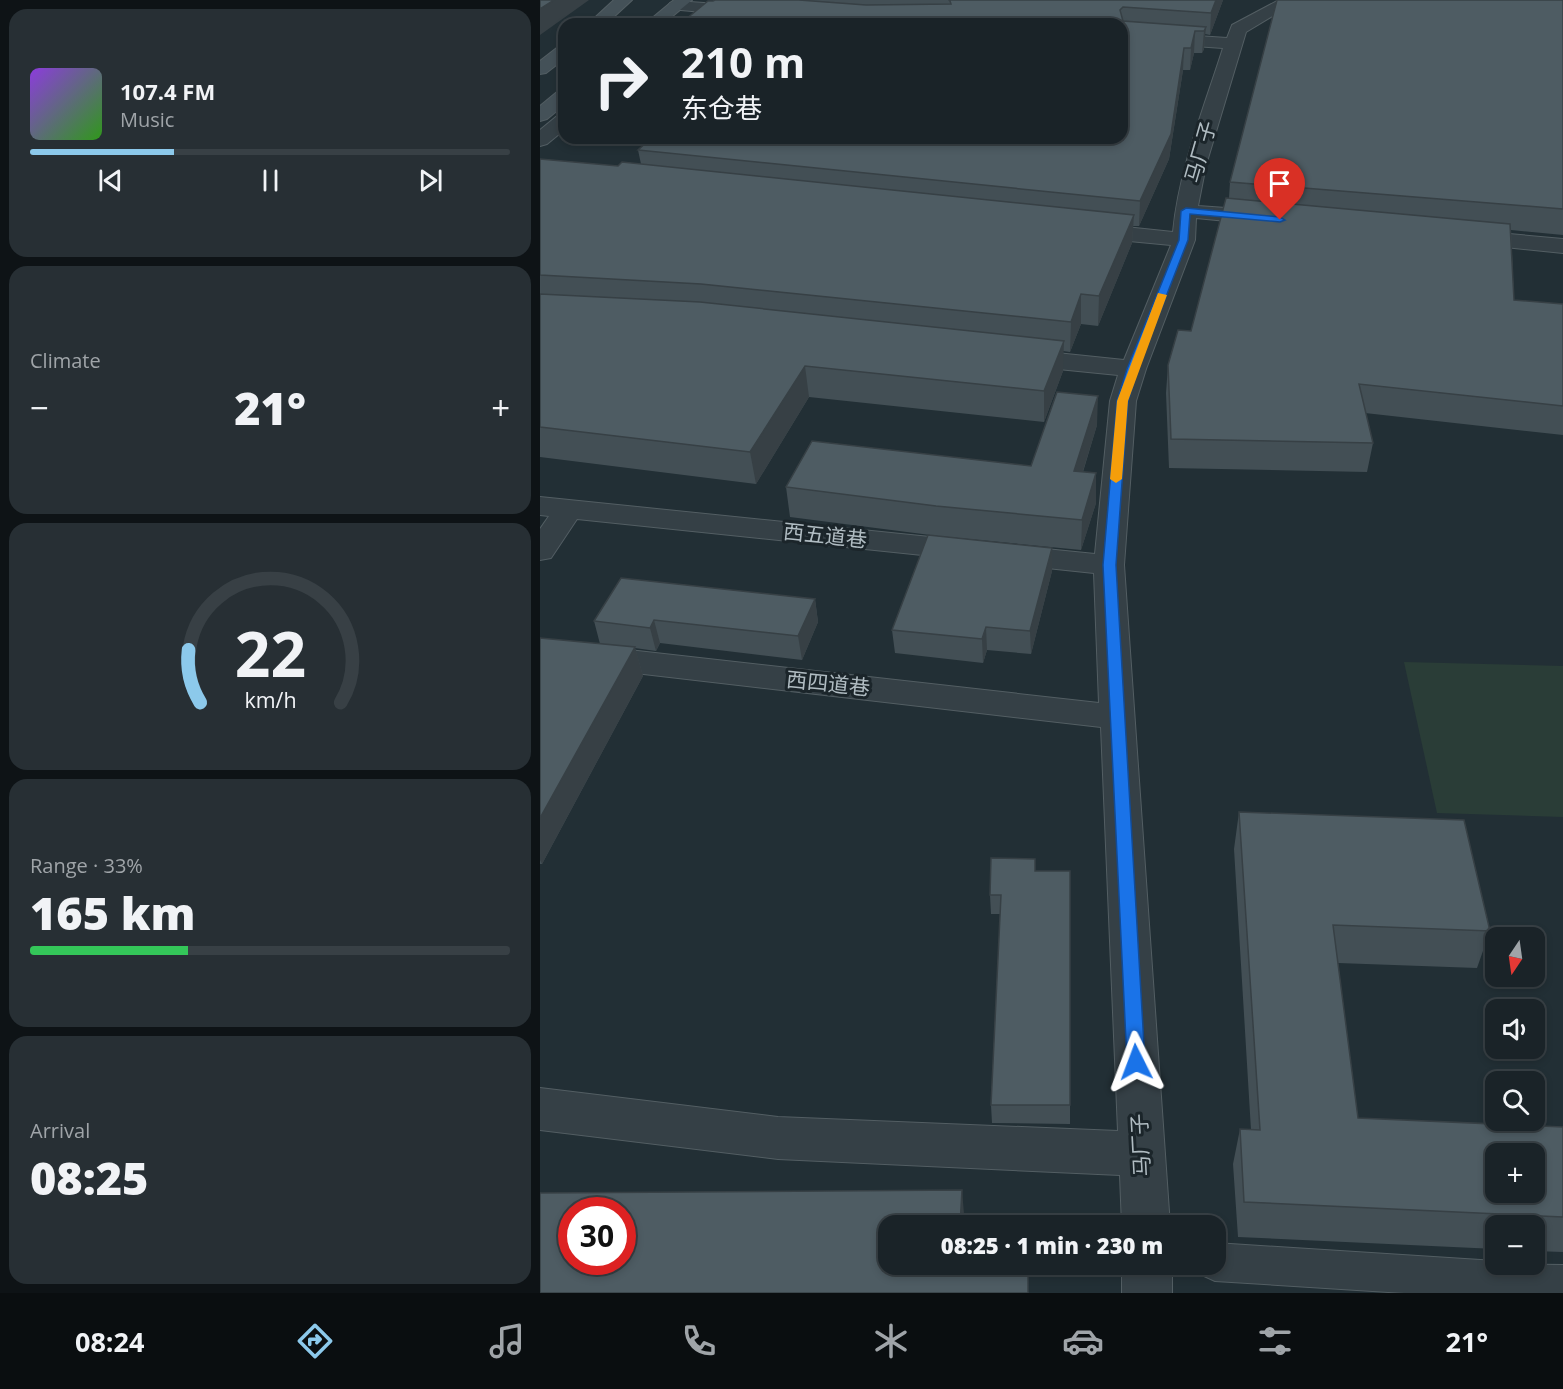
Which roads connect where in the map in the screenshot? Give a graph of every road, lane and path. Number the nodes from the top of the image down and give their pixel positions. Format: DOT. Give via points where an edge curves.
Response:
graph roads {
  1 [pos="624,0"];
  2 [pos="1291,0"];
  3 [pos="686,3"];
  4 [pos="765,12"];
  5 [pos="604,18"];
  6 [pos="662,18"];
  7 [pos="677,18"];
  8 [pos="1128,36"];
  9 [pos="1234,44"];
  10 [pos="558,56"];
  11 [pos="540,69"];
  12 [pos="558,88"];
  13 [pos="558,91"];
  14 [pos="540,92"];
  15 [pos="540,115"];
  16 [pos="558,125"];
  17 [pos="540,140"];
  18 [pos="1292,221"];
  19 [pos="1185,225"];
  20 [pos="1064,228"];
  21 [pos="1445,235"];
  22 [pos="1563,246"];
  23 [pos="990,354"];
  24 [pos="1133,369"];
  25 [pos="540,506"];
  26 [pos="569,509"];
  27 [pos="540,551"];
  28 [pos="1109,565"];
  29 [pos="540,651"];
  30 [pos="1117,717"];
  31 [pos="540,1109"];
  32 [pos="1142,1154"];
  33 [pos="1145,1215"];
  34 [pos="1226,1263"];
  35 [pos="1147,1275"];
  36 [pos="1563,1284"];
  37 [pos="1147,1293"];
  1 -- 5 [label="main road"];
  2 -- 9 [label="street, 马厂子" via="1238,30"];
  3 -- 4 [label="street"];
  3 -- 6 [label="main road"];
  3 -- 7 [label="street"];
  8 -- 9 [label="street"];
  9 -- 19 [label="street, 马厂子" via="1196,165"];
  10 -- 11 [label="main road"];
  12 -- 14 [label="main road"];
  13 -- 15 [label="main road"];
  16 -- 17 [label="street"];
  18 -- 19 [label="street"];
  19 -- 20 [label="street"];
  19 -- 24 [label="street, 马厂子"];
  21 -- 22 [label="street"];
  23 -- 24 [label="street"];
  24 -- 28 [label="street, 马厂子" via="1123,401"];
  25 -- 26 [label="street, 西五道巷"];
  26 -- 27 [label="street"];
  26 -- 28 [label="street, 西五道巷"];
  28 -- 30 [label="street, 马厂子"];
  29 -- 30 [label="street, 西四道巷"];
  30 -- 32 [label="street, 马厂子"];
  31 -- 32 [label="street" via="778,1138"];
  32 -- 33 [label="street, 马厂子"];
  34 -- 36 [label="lane"];
  35 -- 37 [label="street"];
}
